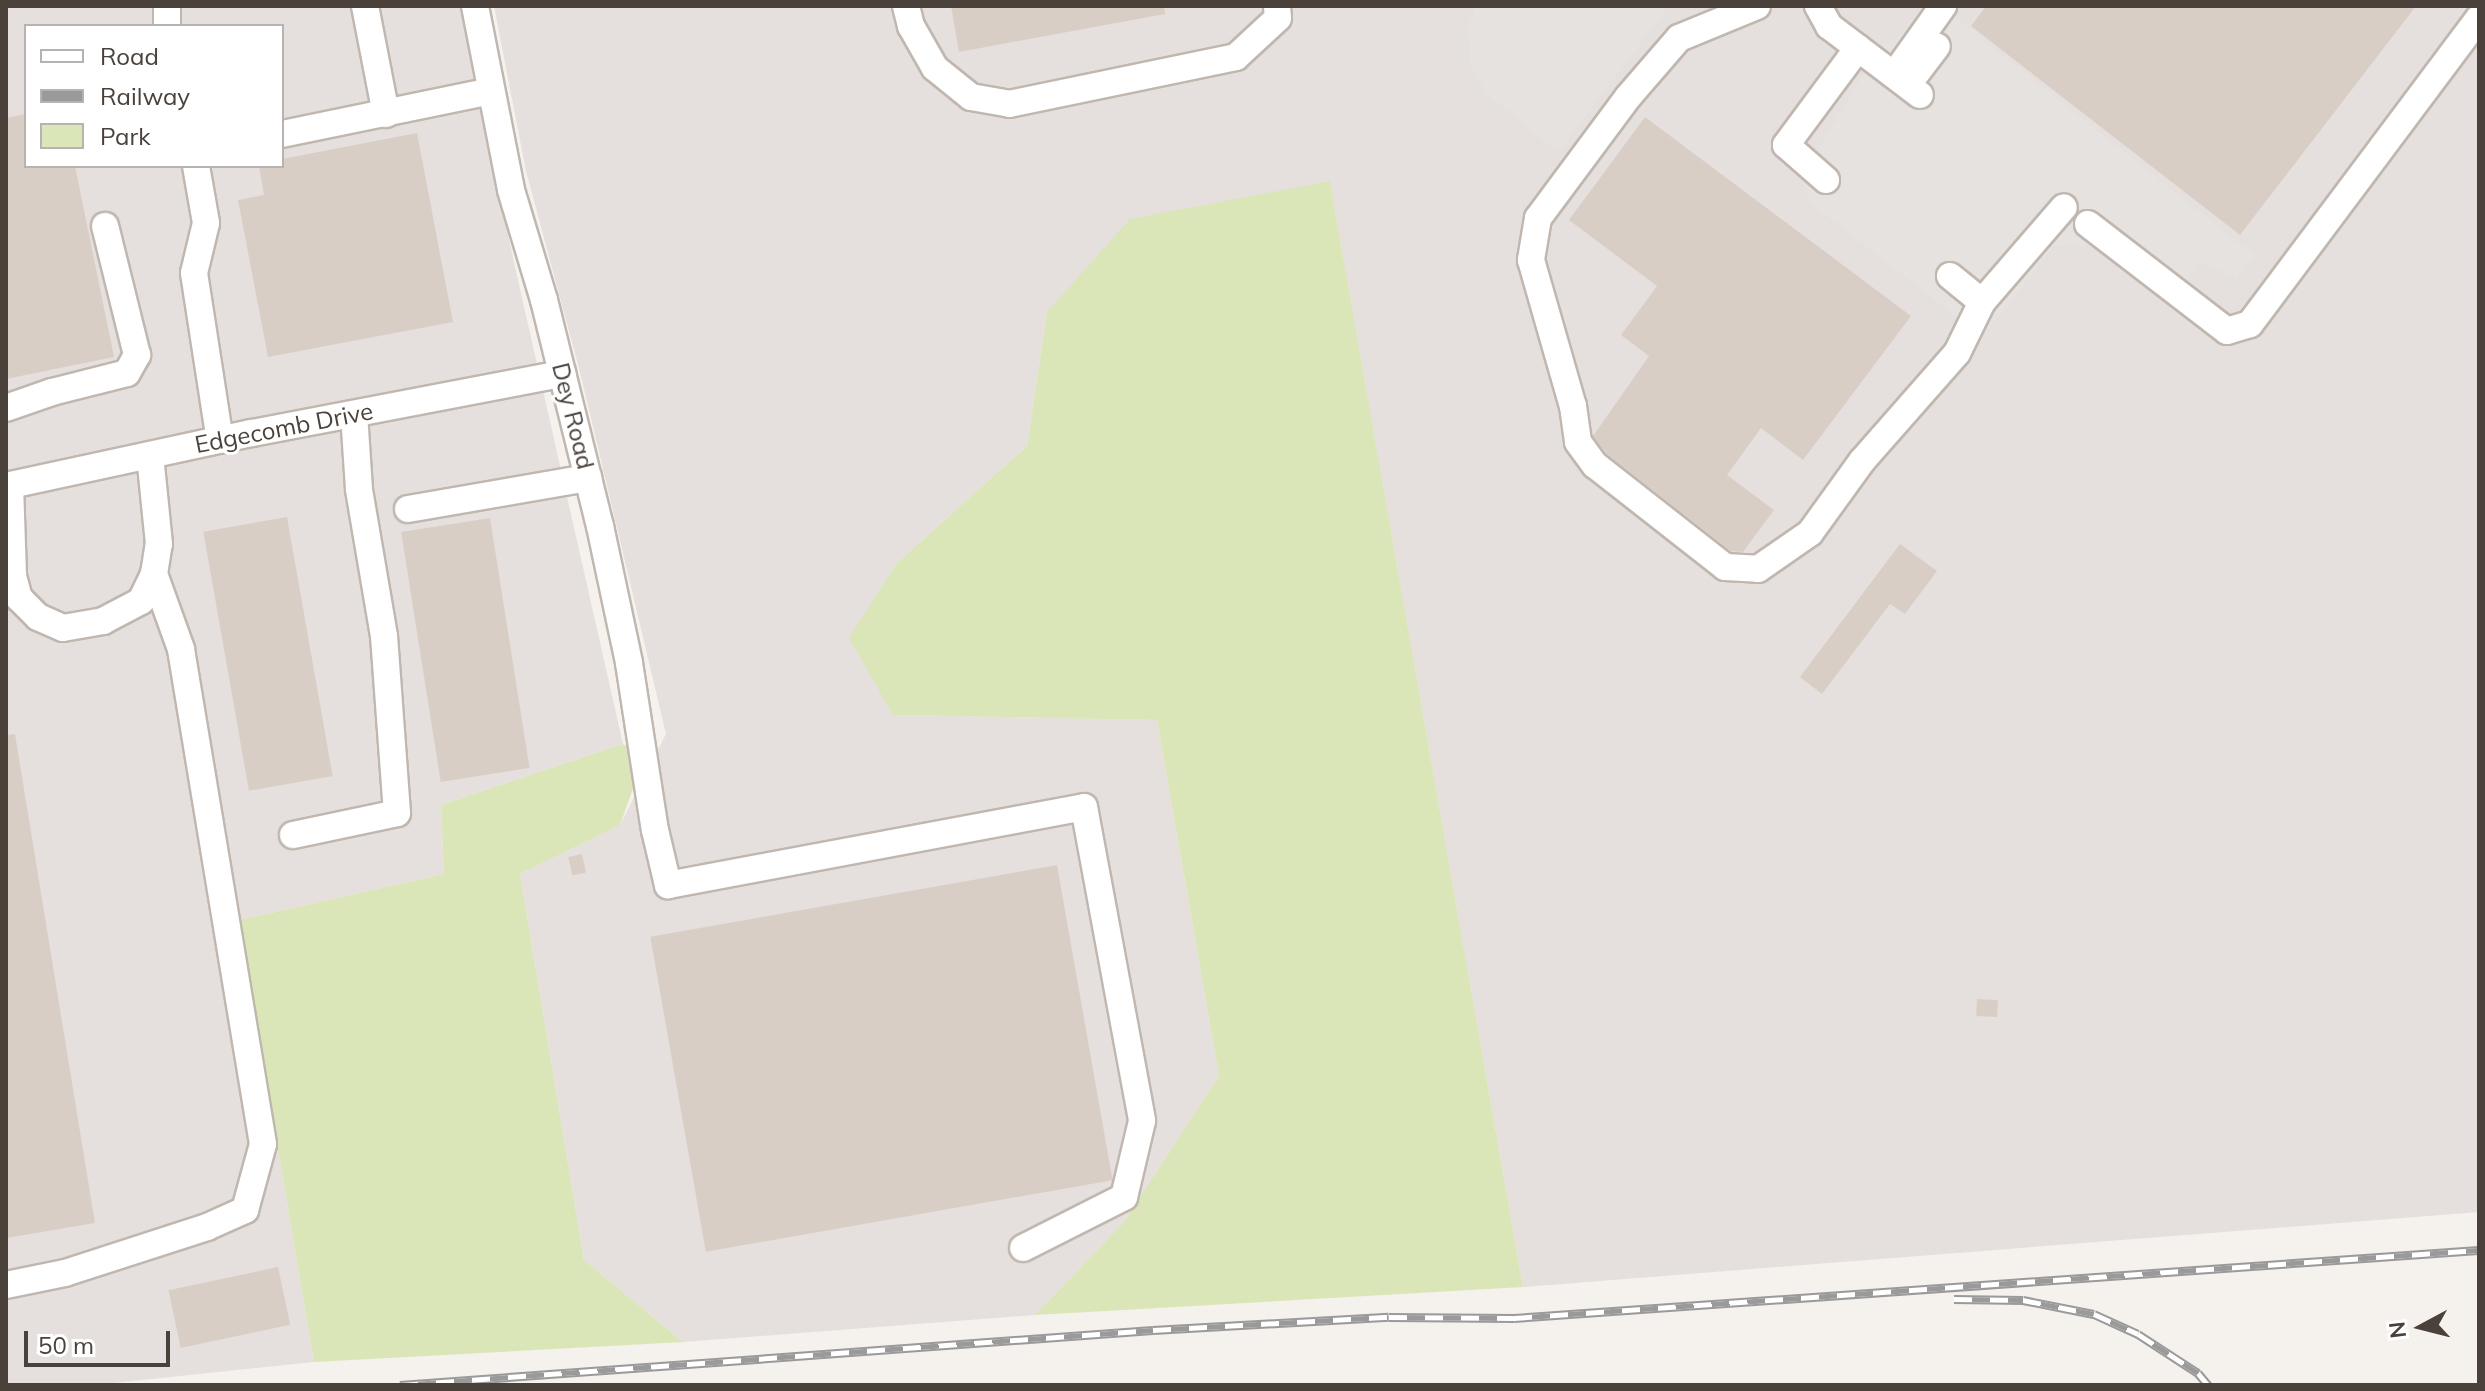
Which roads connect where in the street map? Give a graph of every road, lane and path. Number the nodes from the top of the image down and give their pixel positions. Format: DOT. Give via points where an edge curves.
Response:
graph roads {
  1 [pos="365,6"];
  2 [pos="475,6"];
  3 [pos="906,6"];
  4 [pos="1277,6"];
  5 [pos="1757,6"];
  6 [pos="1818,6"];
  7 [pos="1943,6"];
  8 [pos="2479,18"];
  9 [pos="1937,46"];
  10 [pos="1858,48"];
  11 [pos="1907,85"];
  12 [pos="491,91"];
  13 [pos="386,114"];
  14 [pos="284,134"];
  15 [pos="196,168"];
  16 [pos="1826,180"];
  17 [pos="2064,207"];
  18 [pos="2088,224"];
  19 [pos="105,226"];
  20 [pos="1950,276"];
  21 [pos="1982,302"];
  22 [pos="562,374"];
  23 [pos="6,408"];
  24 [pos="354,414"];
  25 [pos="220,440"];
  26 [pos="150,455"];
  27 [pos="588,478"];
  28 [pos="8,486"];
  29 [pos="408,509"];
  30 [pos="154,574"];
  31 [pos="293,835"];
  32 [pos="1023,1248"];
  33 [pos="6,1285"];
  1 -- 13 [label="street"];
  2 -- 12 [label="street, Dey Road"];
  3 -- 4 [label="street" via="935,68 971,97 1009,104 1236,57 1278,18"];
  5 -- 21 [label="street" via="1679,38 1538,218 1531,260 1573,406 1578,442 1595,465 1725,567 1758,569 1810,533 1862,461 1957,353"];
  6 -- 10 [label="street" via="1829,26"];
  7 -- 11 [label="street"];
  8 -- 18 [label="street" via="2250,324 2227,331"];
  9 -- 11 [label="street"];
  10 -- 11 [label="street"];
  10 -- 16 [label="street" via="1786,145"];
  12 -- 13 [label="street"];
  12 -- 22 [label="street, Dey Road" via="511,190"];
  13 -- 14 [label="street"];
  15 -- 25 [label="street" via="206,223 194,273"];
  17 -- 21 [label="street"];
  19 -- 23 [label="street" via="137,355 127,373"];
  20 -- 21 [label="street"];
  22 -- 24 [label="street, Edgecomb Drive"];
  22 -- 27 [label="street, Dey Road"];
  24 -- 25 [label="street, Edgecomb Drive"];
  24 -- 31 [label="street" via="359,489 384,636 397,813"];
  25 -- 26 [label="street, Edgecomb Drive"];
  26 -- 28 [label="street, Edgecomb Drive"];
  26 -- 30 [label="street" via="159,544"];
  27 -- 29 [label="street"];
  27 -- 32 [label="street, Dey Road" via="629,663 668,885 1084,807 1142,1121 1124,1197"];
  28 -- 30 [label="street" via="13,576 19,598 38,617 63,628 103,621 141,601"];
  30 -- 33 [label="street" via="181,649 263,1144 245,1210 65,1273"];
}
